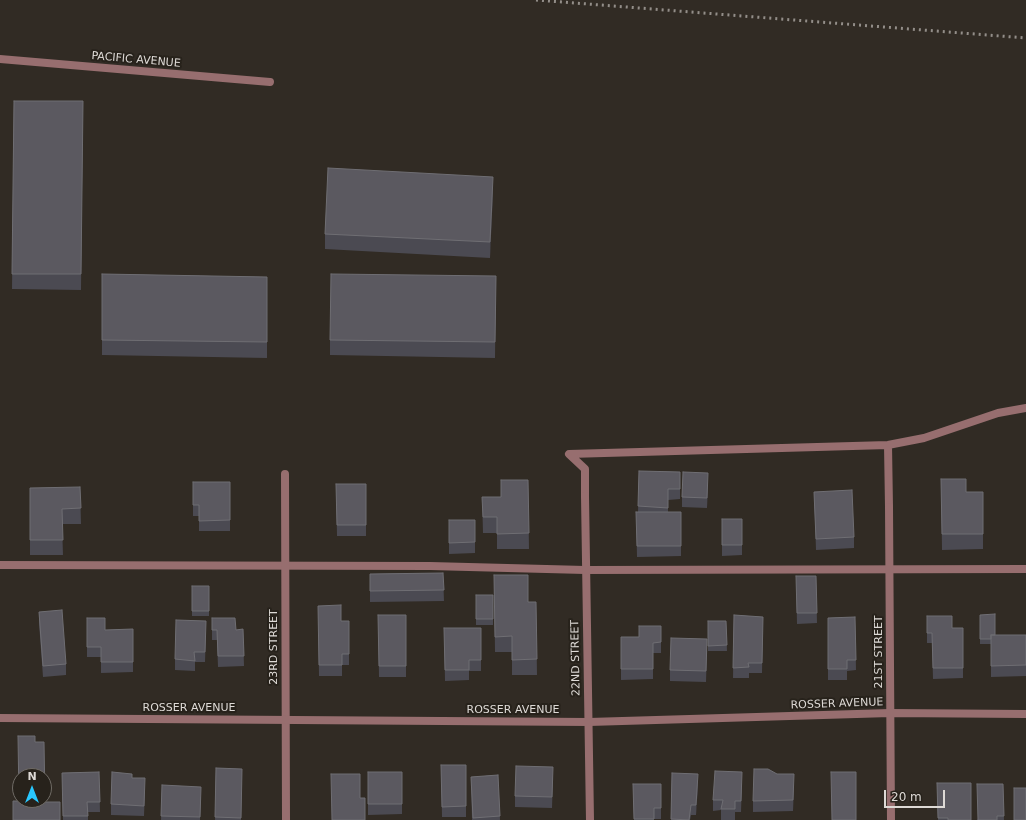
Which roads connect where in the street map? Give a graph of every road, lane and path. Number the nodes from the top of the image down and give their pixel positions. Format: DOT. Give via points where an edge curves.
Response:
graph roads {
  1 [pos="0,59"];
  2 [pos="270,82"];
  3 [pos="1026,408"];
  4 [pos="888,445"];
  5 [pos="285,474"];
  6 [pos="0,565"];
  7 [pos="285,566"];
  8 [pos="1026,569"];
  9 [pos="585,570"];
  10 [pos="889,570"];
  11 [pos="890,713"];
  12 [pos="1026,714"];
  13 [pos="0,718"];
  14 [pos="285,720"];
  15 [pos="589,722"];
  16 [pos="286,820"];
  17 [pos="590,820"];
  18 [pos="891,820"];
  1 -- 2 [label="street, PACIFIC AVENUE"];
  3 -- 4 [label="street" via="998,413 924,438"];
  4 -- 9 [label="street, 22ND STREET" via="569,454 585,470"];
  4 -- 10 [label="street, 21ST STREET"];
  5 -- 7 [label="street, 23RD STREET"];
  6 -- 7 [label="street"];
  7 -- 9 [label="street"];
  7 -- 14 [label="street, 23RD STREET"];
  8 -- 10 [label="street"];
  9 -- 10 [label="street"];
  9 -- 15 [label="street, 22ND STREET"];
  10 -- 11 [label="street, 21ST STREET"];
  11 -- 12 [label="street, ROSSER AVENUE"];
  11 -- 15 [label="street, ROSSER AVENUE"];
  11 -- 18 [label="street, 21ST STREET"];
  13 -- 14 [label="street, ROSSER AVENUE"];
  14 -- 15 [label="street, ROSSER AVENUE"];
  14 -- 16 [label="street, 23RD STREET"];
  15 -- 17 [label="street, 22ND STREET"];
}
